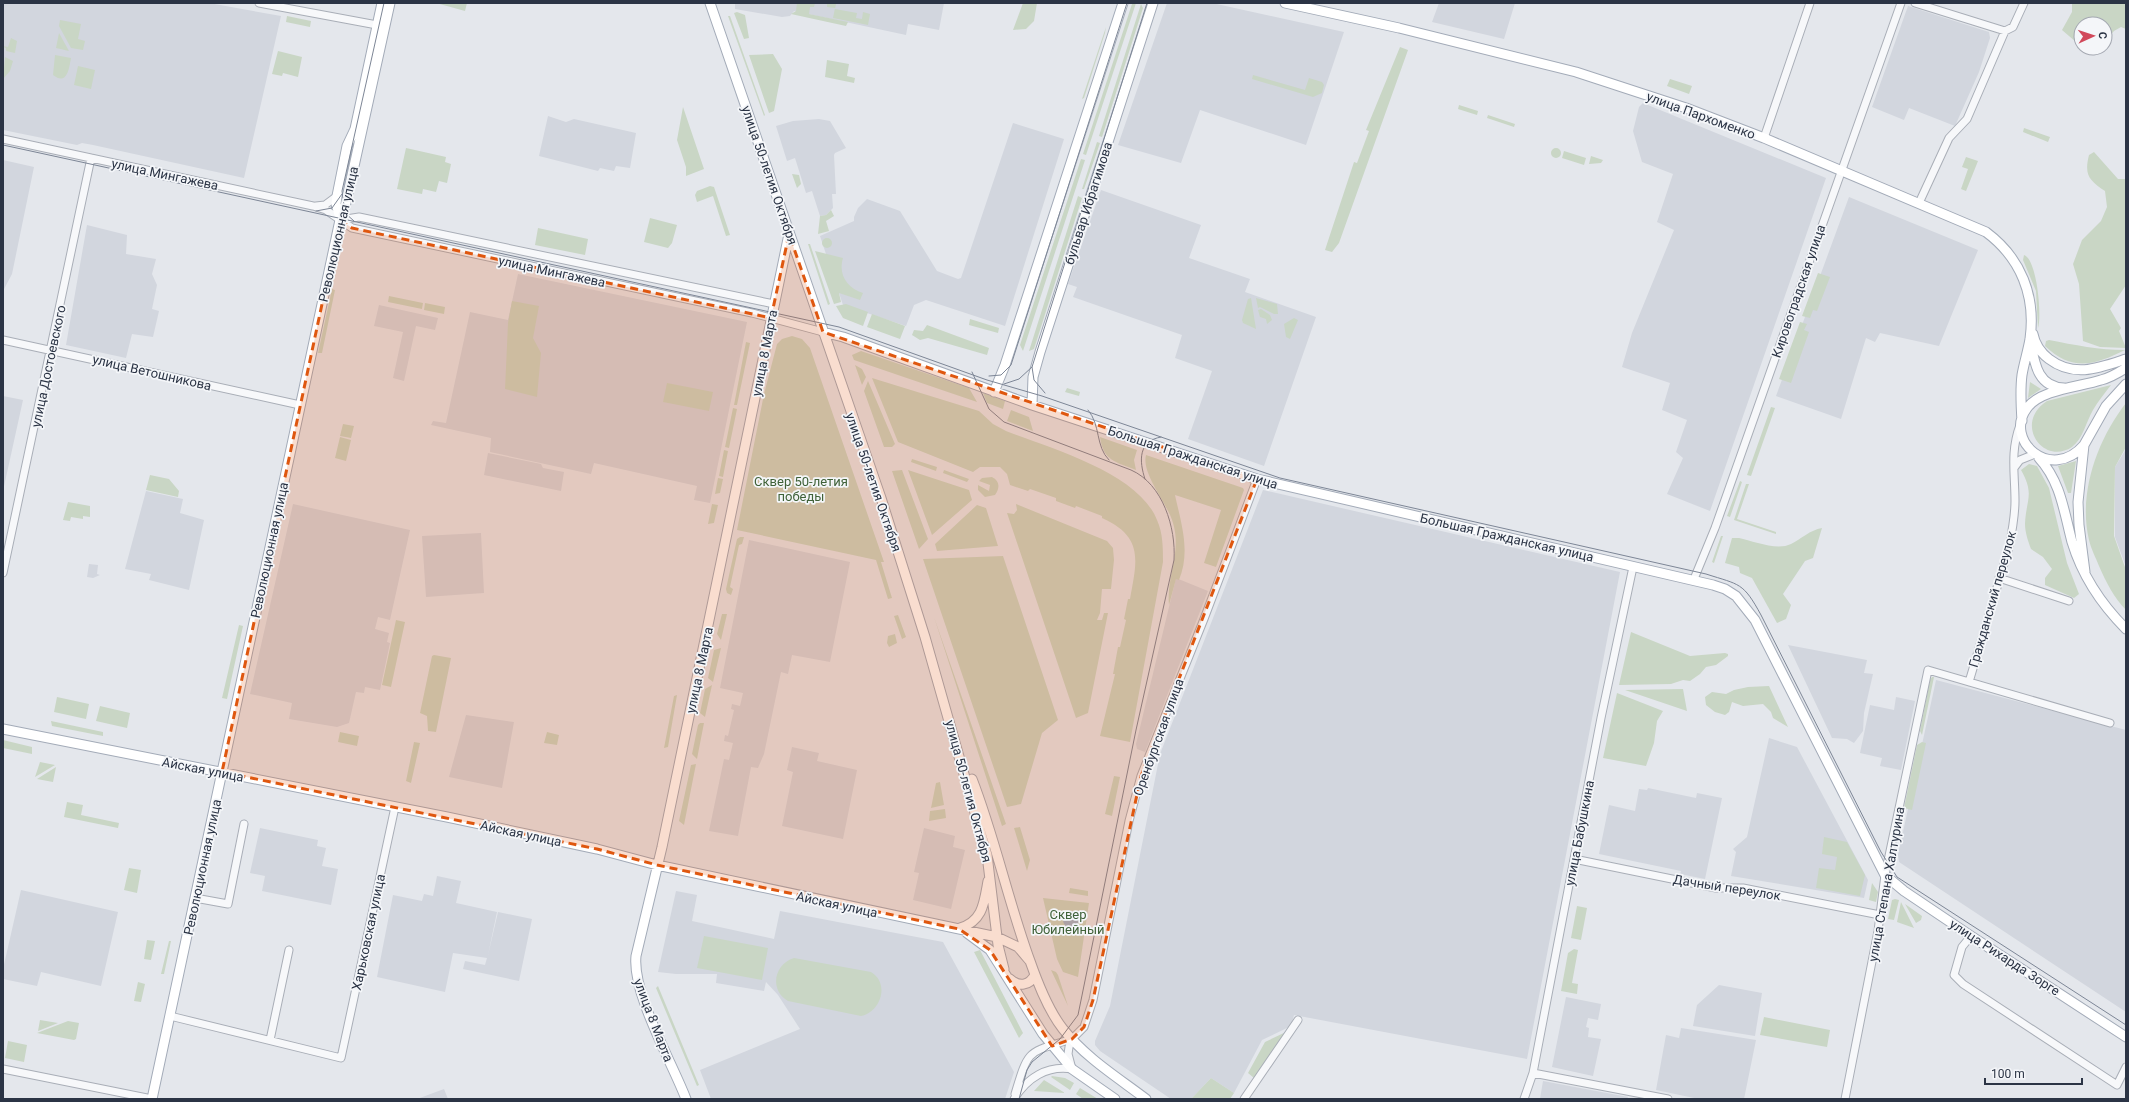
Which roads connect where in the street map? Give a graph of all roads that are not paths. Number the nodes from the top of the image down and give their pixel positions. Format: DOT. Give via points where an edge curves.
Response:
graph roads {
  1 [pos="259,3"];
  2 [pos="382,3"];
  3 [pos="390,3"];
  4 [pos="710,3"];
  5 [pos="1123,3"];
  6 [pos="1153,3"];
  7 [pos="1285,3"];
  8 [pos="1810,3"];
  9 [pos="1901,3"];
  10 [pos="1915,3"];
  11 [pos="2024,3"];
  12 [pos="377,26"];
  13 [pos="2005,31"];
  14 [pos="1764,138"];
  15 [pos="3,139"];
  16 [pos="91,158"];
  17 [pos="1841,170"];
  18 [pos="337,196"];
  19 [pos="1919,203"];
  20 [pos="314,206"];
  21 [pos="340,219"];
  22 [pos="789,234"];
  23 [pos="774,304"];
  24 [pos="771,318"];
  25 [pos="2032,318"];
  26 [pos="823,332"];
  27 [pos="3,340"];
  28 [pos="2030,340"];
  29 [pos="51,350"];
  30 [pos="2126,359"];
  31 [pos="2126,368"];
  32 [pos="2126,384"];
  33 [pos="2072,388"];
  34 [pos="994,392"];
  35 [pos="300,405"];
  36 [pos="1032,405"];
  37 [pos="2022,421"];
  38 [pos="2084,445"];
  39 [pos="2035,454"];
  40 [pos="2014,468"];
  41 [pos="1256,479"];
  42 [pos="1633,567"];
  43 [pos="2086,572"];
  44 [pos="3,573"];
  45 [pos="1999,578"];
  46 [pos="1694,579"];
  47 [pos="2069,601"];
  48 [pos="2126,629"];
  49 [pos="1969,682"];
  50 [pos="2110,723"];
  51 [pos="3,729"];
  52 [pos="953,731"];
  53 [pos="222,772"];
  54 [pos="395,807"];
  55 [pos="244,824"];
  56 [pos="1574,859"];
  57 [pos="657,865"];
  58 [pos="990,870"];
  59 [pos="1885,875"];
  60 [pos="195,898"];
  61 [pos="1880,915"];
  62 [pos="959,929"];
  63 [pos="1971,936"];
  64 [pos="996,937"];
  65 [pos="289,950"];
  66 [pos="1029,960"];
  67 [pos="1005,973"];
  68 [pos="1035,975"];
  69 [pos="170,1016"];
  70 [pos="1298,1020"];
  71 [pos="2126,1037"];
  72 [pos="1072,1039"];
  73 [pos="270,1040"];
  74 [pos="1052,1046"];
  75 [pos="2126,1067"];
  76 [pos="3,1068"];
  77 [pos="1072,1069"];
  78 [pos="1533,1073"];
  79 [pos="1145,1098"];
  80 [pos="152,1099"];
  81 [pos="685,1099"];
  82 [pos="1013,1099"];
  83 [pos="1115,1099"];
  84 [pos="1244,1099"];
  85 [pos="1524,1099"];
  86 [pos="1668,1099"];
  87 [pos="1845,1099"];
  1 -- 12 [label="street"];
  2 -- 12 [label="main road"];
  3 -- 21 [label="main road, Революционная улица" via="345,207"];
  4 -- 22 [label="main road, улица 50-летия Октября"];
  5 -- 34 [label="main road"];
  6 -- 36 [label="main road, бульвар Ибрагимова" via="1040,352 1033,377"];
  7 -- 14 [label="main road, улица Пархоменко" via="1576,72 1686,108"];
  8 -- 14 [label="street"];
  9 -- 17 [label="street, Кировоградская улица"];
  10 -- 13 [label="street"];
  11 -- 13 [label="street" via="2013,27"];
  12 -- 18 [label="main road" via="355,129 347,146"];
  13 -- 19 [label="street" via="1967,119 1949,138"];
  14 -- 17 [label="main road, улица Пархоменко"];
  15 -- 16 [label="street, улица Мингажева"];
  16 -- 20 [label="street, улица Мингажева"];
  16 -- 29 [label="street, улица Достоевского"];
  17 -- 19 [label="main road, улица Пархоменко"];
  17 -- 46 [label="street, Кировоградская улица" via="1715,528"];
  18 -- 20 [label="street" via="324,204"];
  18 -- 21 [label="main road" via="336,204"];
  19 -- 25 [label="main road, улица Пархоменко" via="1986,232 1999,242 2010,254 2025,281 2032,305"];
  20 -- 21 [label="street, улица Мингажева"];
  21 -- 23 [label="street" via="359,217"];
  21 -- 24 [label="street, улица Мингажева" via="352,228"];
  21 -- 35 [label="main road, Революционная улица"];
  22 -- 23 [label="main road, улица 8 Марта"];
  22 -- 26 [label="main road, улица 50-летия Октября"];
  23 -- 24 [label="main road, улица 8 Марта"];
  24 -- 26 [label="street, Большая Гражданская улица"];
  24 -- 57 [label="main road, улица 8 Марта"];
  25 -- 28 [label="main road, улица Пархоменко"];
  25 -- 30 [label="main road" via="2034,342 2063,368 2080,371"];
  26 -- 34 [label="main road, Большая Гражданская улица"];
  26 -- 52 [label="main road, улица 50-летия Октября" via="880,498"];
  27 -- 29 [label="street, улица Ветошникова"];
  28 -- 33 [label="main road, улица Пархоменко" via="2039,376 2050,385"];
  28 -- 37 [label="main road, улица Пархоменко" via="2022,375"];
  29 -- 35 [label="street, улица Ветошникова"];
  29 -- 44 [label="street, улица Достоевского"];
  31 -- 33 [label="main road" via="2103,380"];
  32 -- 38 [label="main road" via="2106,406"];
  33 -- 37 [label="main road" via="2036,400 2027,408"];
  34 -- 36 [label="main road, Большая Гражданская улица"];
  35 -- 53 [label="main road, Революционная улица"];
  36 -- 41 [label="main road, Большая Гражданская улица"];
  37 -- 39 [label="main road, улица Пархоменко" via="2025,443"];
  37 -- 40 [label="street, Гражданский переулок" via="2013,448"];
  38 -- 39 [label="main road" via="2072,456 2056,461"];
  38 -- 43 [label="main road" via="2078,502"];
  39 -- 40 [label="street" via="2020,460"];
  39 -- 43 [label="main road, улица Пархоменко" via="2049,468 2054,478 2073,543"];
  40 -- 45 [label="street, Гражданский переулок" via="2013,526"];
  41 -- 42 [label="main road, Большая Гражданская улица"];
  41 -- 72 [label="street, Оренбургская улица" via="1204,619 1141,776 1129,821 1093,1000 1084,1027"];
  42 -- 46 [label="main road, Большая Гражданская улица"];
  42 -- 56 [label="street, улица Бабушкина"];
  43 -- 48 [label="main road, улица Пархоменко" via="2094,590 2109,612"];
  45 -- 47 [label="street"];
  45 -- 49 [label="street, Гражданский переулок"];
  46 -- 59 [label="main road, Большая Гражданская улица" via="1725,589 1741,602 1755,620"];
  49 -- 50 [label="street"];
  49 -- 59 [label="street, улица Степана Халтурина" via="1928,670"];
  51 -- 53 [label="main road, Айская улица"];
  52 -- 58 [label="main road, улица 50-летия Октября" via="982,832"];
  52 -- 66 [label="main road" via="981,803"];
  53 -- 54 [label="main road, Айская улица"];
  53 -- 60 [label="main road, Революционная улица"];
  54 -- 57 [label="main road, Айская улица" via="597,849"];
  54 -- 73 [label="street, Харьковская улица" via="341,1058"];
  55 -- 60 [label="street" via="228,904"];
  56 -- 61 [label="street, Дачный переулок" via="1716,888 1743,888"];
  56 -- 78 [label="street, улица Бабушкина"];
  57 -- 62 [label="main road, Айская улица"];
  57 -- 81 [label="main road, улица 8 Марта" via="635,967 645,1000"];
  58 -- 62 [label="main road" via="979,916 973,923"];
  58 -- 64 [label="main road, улица 50-летия Октября"];
  59 -- 61 [label="street, улица Степана Халтурина"];
  59 -- 63 [label="main road, улица Рихарда Зорге" via="1904,891"];
  60 -- 69 [label="main road, Революционная улица"];
  61 -- 87 [label="street, улица Степана Халтурина"];
  62 -- 64 [label="main road, Айская улица"];
  62 -- 67 [label="main road, улица 50-летия Октября" via="984,944"];
  63 -- 71 [label="main road, улица Рихарда Зорге"];
  63 -- 75 [label="street" via="1962,947 1954,975 1963,984 2117,1085"];
  64 -- 66 [label="main road, Айская улица" via="1018,947"];
  64 -- 67 [label="main road, улица 50-летия Октября"];
  65 -- 73 [label="street"];
  66 -- 68 [label="main road"];
  67 -- 68 [label="main road" via="1014,983 1023,985"];
  67 -- 74 [label="main road, улица 50-летия Октября"];
  68 -- 72 [label="main road" via="1055,1017"];
  69 -- 73 [label="street"];
  69 -- 80 [label="main road, Революционная улица"];
  70 -- 84 [label="street"];
  72 -- 74 [label="street"];
  72 -- 77 [label="street" via="1068,1054"];
  72 -- 79 [label="main road" via="1095,1062"];
  74 -- 77 [label="main road, улица 50-летия Октября"];
  74 -- 82 [label="street" via="1034,1051 1028,1057"];
  76 -- 80 [label="street"];
  77 -- 82 [label="street" via="1052,1069 1039,1074 1022,1086"];
  77 -- 83 [label="main road, улица 50-летия Октября"];
  78 -- 85 [label="street, улица Бабушкина"];
  78 -- 86 [label="street"];
}
